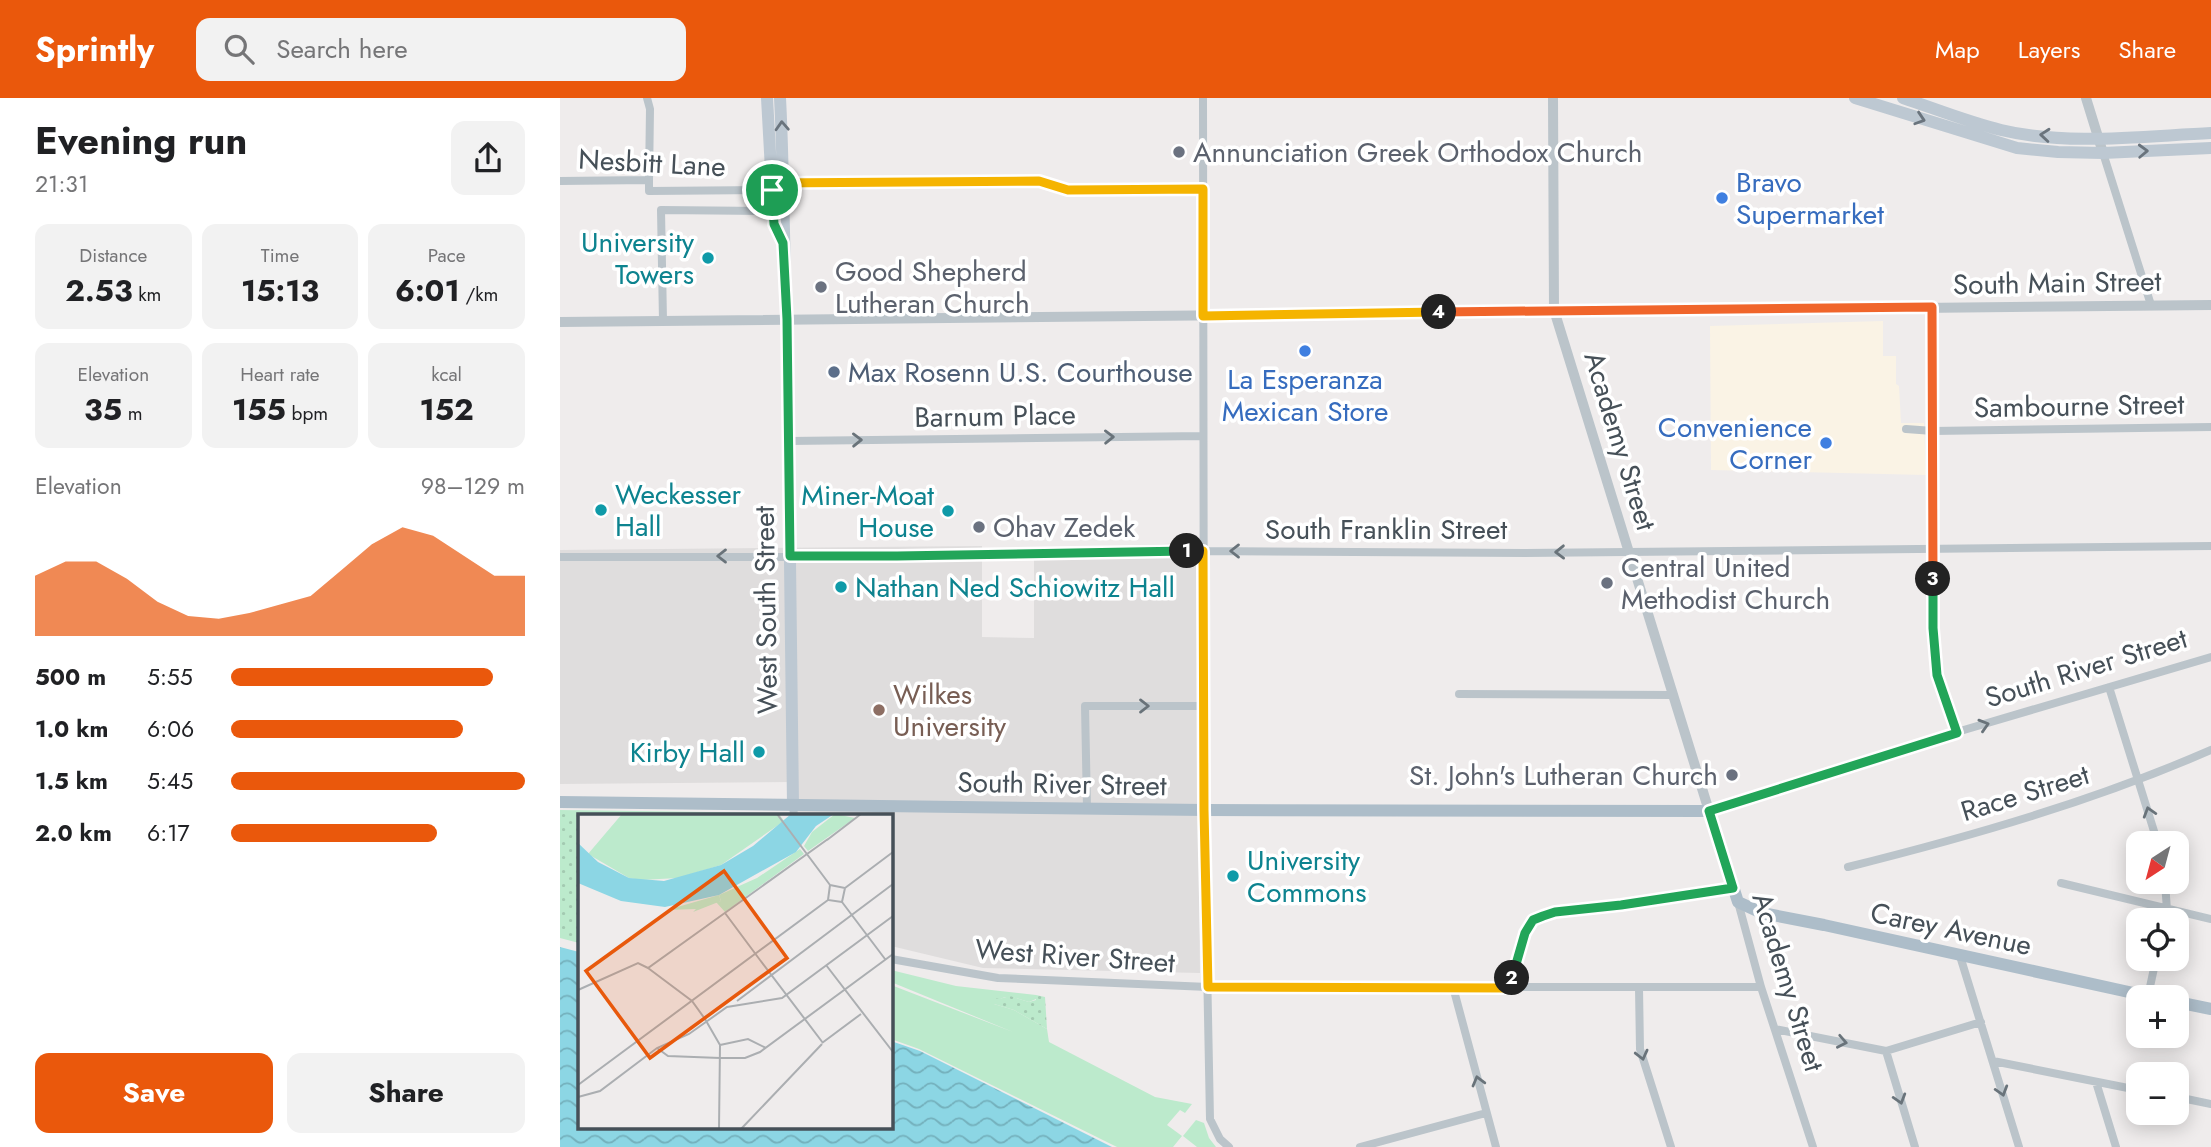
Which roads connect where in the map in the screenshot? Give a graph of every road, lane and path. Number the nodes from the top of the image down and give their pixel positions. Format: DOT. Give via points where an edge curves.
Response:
graph roads {
  1 [pos="647,98"];
  2 [pos="767,98"];
  3 [pos="780,98"];
  4 [pos="1203,98"];
  5 [pos="1553,98"];
  6 [pos="1855,98"];
  7 [pos="1903,98"];
  8 [pos="2086,98"];
  9 [pos="2211,133"];
  10 [pos="2098,138"];
  11 [pos="2211,148"];
  12 [pos="2103,153"];
  13 [pos="649,180"];
  14 [pos="560,181"];
  15 [pos="778,186"];
  16 [pos="1203,189"];
  17 [pos="773,211"];
  18 [pos="783,243"];
  19 [pos="2151,305"];
  20 [pos="2211,305"];
  21 [pos="1932,307"];
  22 [pos="1554,310"];
  23 [pos="1203,316"];
  24 [pos="787,319"];
  25 [pos="663,321"];
  26 [pos="560,322"];
  27 [pos="2211,427"];
  28 [pos="1906,429"];
  29 [pos="1933,431"];
  30 [pos="1203,436"];
  31 [pos="789,441"];
  32 [pos="2211,546"];
  33 [pos="1933,547"];
  34 [pos="1203,551"];
  35 [pos="1629,551"];
  36 [pos="790,556"];
  37 [pos="560,557"];
  38 [pos="2211,657"];
  39 [pos="2109,687"];
  40 [pos="1459,694"];
  41 [pos="1672,695"];
  42 [pos="1203,706"];
  43 [pos="1957,733"];
  44 [pos="2211,750"];
  45 [pos="2139,781"];
  46 [pos="560,802"];
  47 [pos="1087,808"];
  48 [pos="793,810"];
  49 [pos="1204,810"];
  50 [pos="1709,811"];
  51 [pos="2154,831"];
  52 [pos="1848,867"];
  53 [pos="2061,883"];
  54 [pos="1733,888"];
  55 [pos="1738,902"];
  56 [pos="2159,908"];
  57 [pos="2189,914"];
  58 [pos="2211,919"];
  59 [pos="1960,956"];
  60 [pos="892,959"];
  61 [pos="1208,987"];
  62 [pos="1761,987"];
  63 [pos="1452,988"];
  64 [pos="1510,988"];
  65 [pos="1639,988"];
  66 [pos="2126,991"];
  67 [pos="2189,1004"];
  68 [pos="2211,1009"];
  69 [pos="1981,1022"];
  70 [pos="1775,1028"];
  71 [pos="1886,1051"];
  72 [pos="1993,1061"];
  73 [pos="2096,1082"];
  74 [pos="2126,1088"];
  75 [pos="2189,1099"];
  76 [pos="2211,1104"];
  77 [pos="1486,1113"];
  78 [pos="1229,1147"];
  79 [pos="1360,1147"];
  80 [pos="1496,1147"];
  81 [pos="1671,1147"];
  82 [pos="1813,1147"];
  83 [pos="1915,1147"];
  84 [pos="2019,1147"];
  85 [pos="2116,1147"];
  1 -- 13 [label="street"];
  2 -- 15 [label="main road"];
  15 -- 3 [label="main road, one-way"];
  4 -- 16 [label="street"];
  5 -- 22 [label="street, Academy Street"];
  6 -- 12 [label="main road, one-way" via="2017,148"];
  10 -- 7 [label="main road, one-way" via="2001,130"];
  8 -- 10 [label="street"];
  9 -- 10 [label="main road"];
  10 -- 12 [label="street"];
  12 -- 11 [label="main road, one-way"];
  12 -- 19 [label="street"];
  13 -- 14 [label="street, Nesbitt Lane"];
  13 -- 15 [label="street, Nesbitt Lane" via="649,191"];
  15 -- 16 [label="street" via="1042,181 1068,190"];
  15 -- 17 [label="main road"];
  15 -- 18 [label="main road"];
  16 -- 23 [label="street"];
  17 -- 18 [label="main road"];
  17 -- 25 [label="street" via="661,210"];
  18 -- 24 [label="main road, West South Street"];
  19 -- 20 [label="street, South Main Street"];
  19 -- 21 [label="street, South Main Street"];
  21 -- 22 [label="street, South Main Street"];
  21 -- 29 [label="street"];
  22 -- 23 [label="street, South Main Street"];
  22 -- 35 [label="street, Academy Street"];
  23 -- 24 [label="street, South Main Street"];
  23 -- 30 [label="street"];
  24 -- 25 [label="street, South Main Street"];
  24 -- 31 [label="main road, West South Street"];
  25 -- 26 [label="street, South Main Street"];
  27 -- 29 [label="street, Sambourne Street"];
  28 -- 29 [label="street, Sambourne Street"];
  29 -- 33 [label="street"];
  31 -- 30 [label="street, Barnum Place, one-way"];
  30 -- 34 [label="street"];
  31 -- 36 [label="main road, West South Street"];
  32 -- 33 [label="street, South Franklin Street"];
  33 -- 35 [label="street, South Franklin Street"];
  33 -- 43 [label="street" via="1937,675"];
  35 -- 34 [label="street, South Franklin Street, one-way"];
  34 -- 36 [label="street, South Franklin Street"];
  34 -- 42 [label="street"];
  35 -- 41 [label="street, Academy Street"];
  36 -- 37 [label="street, South Franklin Street, one-way"];
  36 -- 48 [label="main road, West South Street"];
  38 -- 39 [label="street, South River Street"];
  43 -- 39 [label="street, South River Street, one-way"];
  39 -- 45 [label="street"];
  40 -- 41 [label="street"];
  41 -- 50 [label="street, Academy Street"];
  47 -- 42 [label="street, one-way" via="1085,706"];
  42 -- 49 [label="street"];
  43 -- 50 [label="street, South River Street"];
  44 -- 45 [label="street, Race Street"];
  51 -- 45 [label="street, one-way"];
  45 -- 52 [label="street, Race Street" via="2013,822"];
  46 -- 48 [label="main road, South River Street"];
  47 -- 48 [label="main road, South River Street"];
  47 -- 49 [label="main road, South River Street"];
  49 -- 50 [label="main road, South River Street"];
  49 -- 61 [label="street"];
  50 -- 54 [label="main road, Academy Street"];
  53 -- 56 [label="street"];
  54 -- 55 [label="main road, Academy Street"];
  54 -- 64 [label="street" via="1555,912 1533,920"];
  55 -- 59 [label="main road, Carey Avenue" via="1762,913"];
  55 -- 62 [label="street, Academy Street"];
  57 -- 58 [label="street"];
  59 -- 66 [label="main road, Carey Avenue"];
  59 -- 69 [label="street"];
  60 -- 61 [label="street, West River Street" via="998,978"];
  61 -- 63 [label="street, West River Street"];
  61 -- 78 [label="street" via="1210,1119"];
  62 -- 65 [label="street, West River Street"];
  62 -- 70 [label="street, Academy Street"];
  63 -- 64 [label="street, West River Street"];
  77 -- 63 [label="street, one-way"];
  64 -- 65 [label="street, West River Street"];
  65 -- 81 [label="street, one-way" via="1640,1049"];
  67 -- 68 [label="main road"];
  69 -- 71 [label="street"];
  69 -- 72 [label="street"];
  70 -- 71 [label="street, one-way"];
  70 -- 82 [label="street, Academy Street"];
  71 -- 83 [label="street, one-way"];
  72 -- 73 [label="street"];
  72 -- 84 [label="street, one-way"];
  73 -- 74 [label="street"];
  73 -- 85 [label="street"];
  75 -- 76 [label="street"];
  77 -- 79 [label="street"];
  77 -- 80 [label="street"];
}
